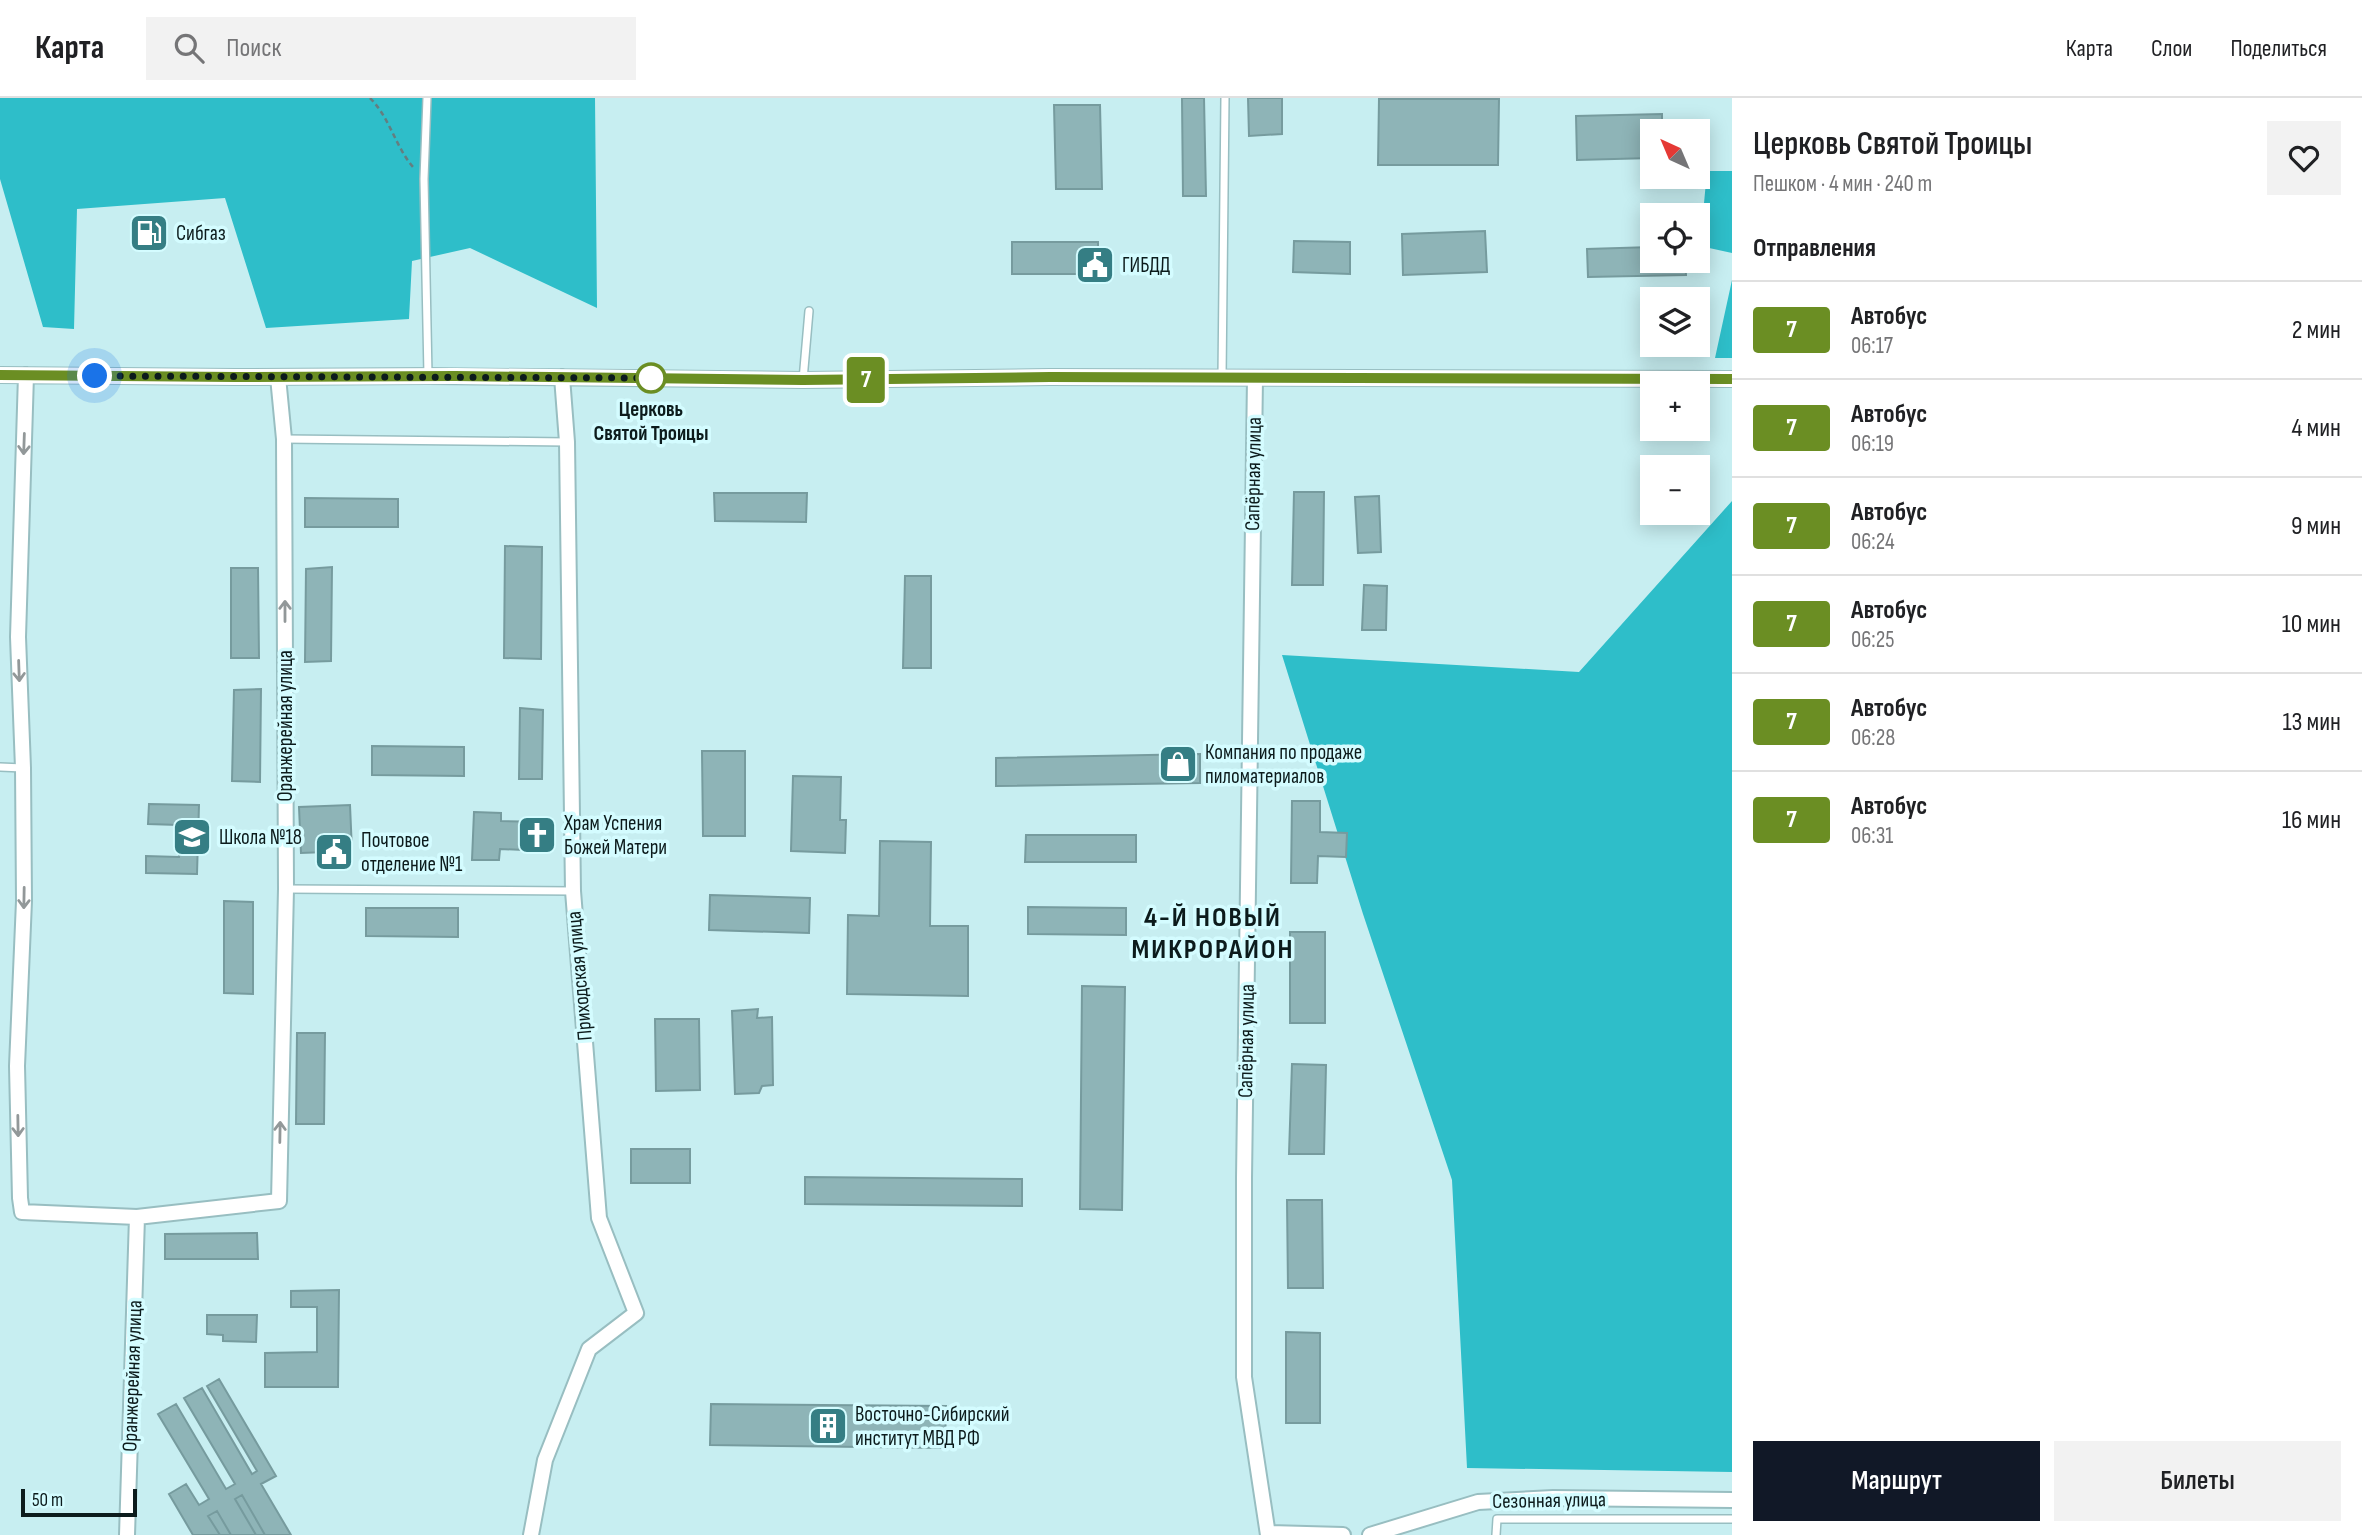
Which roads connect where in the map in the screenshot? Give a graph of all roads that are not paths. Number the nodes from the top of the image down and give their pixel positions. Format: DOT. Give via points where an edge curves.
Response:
graph roads {
  1 [pos="427,98"];
  2 [pos="1226,98"];
  3 [pos="809,311"];
  4 [pos="0,375"];
  5 [pos="26,375"];
  6 [pos="428,376"];
  7 [pos="278,377"];
  8 [pos="562,377"];
  9 [pos="1222,378"];
  10 [pos="1255,378"];
  11 [pos="1732,379"];
  12 [pos="803,380"];
  13 [pos="284,439"];
  14 [pos="568,442"];
  15 [pos="0,767"];
  16 [pos="23,768"];
  17 [pos="286,889"];
  18 [pos="573,891"];
  19 [pos="137,1217"];
  20 [pos="1732,1500"];
  21 [pos="1732,1519"];
  22 [pos="1268,1534"];
  23 [pos="127,1535"];
  24 [pos="531,1535"];
  25 [pos="1343,1535"];
  26 [pos="1370,1535"];
  27 [pos="1496,1535"];
  1 -- 6 [label="lane"];
  2 -- 9 [label="lane"];
  3 -- 12 [label="lane"];
  4 -- 5 [label="street"];
  5 -- 7 [label="street"];
  5 -- 16 [label="street, one-way" via="18,637"];
  6 -- 7 [label="street"];
  6 -- 8 [label="street"];
  7 -- 13 [label="street, Оранжерейная улица"];
  8 -- 12 [label="street"];
  8 -- 14 [label="street, Приходская улица"];
  9 -- 10 [label="street"];
  9 -- 12 [label="street"];
  10 -- 11 [label="street"];
  10 -- 22 [label="street, Сапёрная улица" via="1244,1377"];
  13 -- 14 [label="lane"];
  17 -- 13 [label="street, Оранжерейная улица, one-way"];
  14 -- 18 [label="street, Приходская улица"];
  15 -- 16 [label="lane"];
  16 -- 19 [label="street, one-way" via="24,901 17,1066 22,1212"];
  17 -- 18 [label="lane"];
  19 -- 17 [label="street, Оранжерейная улица, one-way" via="279,1201"];
  18 -- 24 [label="street, Приходская улица" via="599,1218 636,1313 589,1349 545,1460"];
  19 -- 23 [label="street, Оранжерейная улица"];
  20 -- 26 [label="street, Сезонная улица" via="1478,1502"];
  21 -- 27 [label="lane" via="1497,1519"];
  22 -- 25 [label="street"];
}
